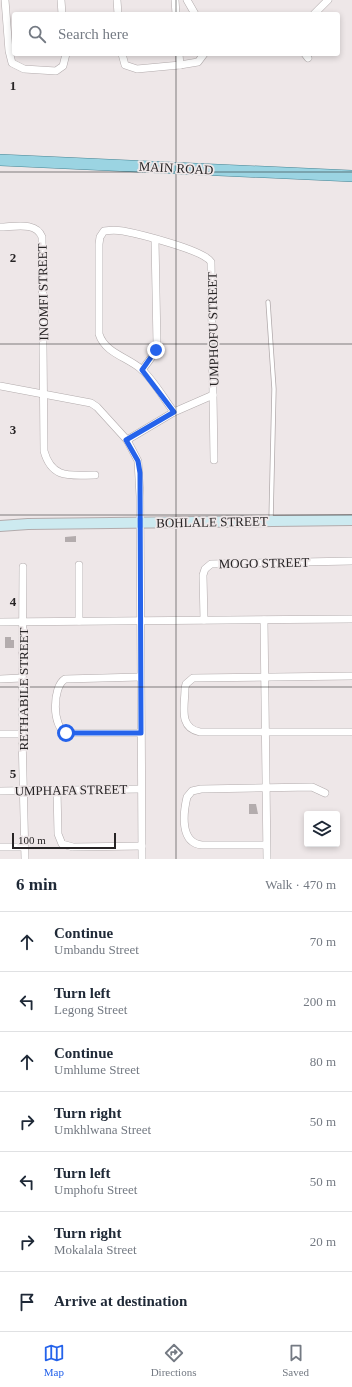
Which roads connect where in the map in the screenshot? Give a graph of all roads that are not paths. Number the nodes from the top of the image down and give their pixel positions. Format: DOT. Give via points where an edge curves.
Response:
graph roads {
  1 [pos="5,0"];
  2 [pos="61,0"];
  3 [pos="117,0"];
  4 [pos="175,0"];
  5 [pos="187,0"];
  6 [pos="328,0"];
  7 [pos="62,12"];
  8 [pos="118,12"];
  9 [pos="176,12"];
  10 [pos="194,12"];
  11 [pos="316,12"];
  12 [pos="66,56"];
  13 [pos="122,56"];
  14 [pos="179,56"];
  15 [pos="202,56"];
  16 [pos="180,65"];
  17 [pos="0,160"];
  18 [pos="352,176"];
  19 [pos="0,227"];
  20 [pos="156,240"];
  21 [pos="268,302"];
  22 [pos="142,370"];
  23 [pos="0,386"];
  24 [pos="44,394"];
  25 [pos="213,395"];
  26 [pos="174,412"];
  27 [pos="126,440"];
  28 [pos="214,460"];
  29 [pos="95,475"];
  30 [pos="352,520"];
  31 [pos="271,521"];
  32 [pos="140,523"];
  33 [pos="0,526"];
  34 [pos="352,561"];
  35 [pos="79,565"];
  36 [pos="23,567"];
  37 [pos="352,619"];
  38 [pos="204,620"];
  39 [pos="264,620"];
  40 [pos="79,621"];
  41 [pos="140,621"];
  42 [pos="0,622"];
  43 [pos="22,622"];
  44 [pos="264,676"];
  45 [pos="352,676"];
  46 [pos="140,677"];
  47 [pos="22,678"];
  48 [pos="0,679"];
  49 [pos="264,732"];
  50 [pos="352,732"];
  51 [pos="141,733"];
  52 [pos="0,734"];
  53 [pos="22,734"];
  54 [pos="266,787"];
  55 [pos="142,789"];
  56 [pos="57,790"];
  57 [pos="0,791"];
  58 [pos="24,791"];
  59 [pos="325,793"];
  60 [pos="266,845"];
  61 [pos="142,846"];
  62 [pos="0,847"];
  63 [pos="25,847"];
  64 [pos="25,859"];
  65 [pos="142,859"];
  66 [pos="267,859"];
  1 -- 12 [label="street" via="10,58 15,66 56,71 63,66"];
  2 -- 7 [label="street"];
  3 -- 8 [label="street"];
  4 -- 9 [label="street"];
  5 -- 10 [label="street"];
  6 -- 11 [label="street"];
  13 -- 16 [label="street" via="122,62 133,69"];
  14 -- 16 [label="street"];
  15 -- 16 [label="street" via="198,62"];
  17 -- 18 [label="main road, MAIN ROAD"];
  19 -- 24 [label="street, INOMFI STREET" via="33,227 42,237"];
  20 -- 22 [label="street" via="157,344 154,354"];
  20 -- 22 [label="street, UMPHOFU STREET" via="114,230 104,231 99,240 100,338 104,345"];
  20 -- 25 [label="street, UMPHOFU STREET" via="204,255 211,262"];
  21 -- 31 [label="lane" via="274,389"];
  22 -- 26 [label="street, UMPHOFU STREET"];
  23 -- 24 [label="street"];
  24 -- 27 [label="street" via="91,403"];
  24 -- 29 [label="street, INOMFI STREET" via="44,451 47,461 59,473"];
  25 -- 26 [label="street"];
  25 -- 28 [label="street, UMPHOFU STREET"];
  26 -- 27 [label="street"];
  27 -- 32 [label="street" via="139,466"];
  30 -- 31 [label="street, BOHLALE STREET"];
  31 -- 32 [label="street, BOHLALE STREET"];
  32 -- 33 [label="street, BOHLALE STREET"];
  32 -- 41 [label="street"];
  34 -- 38 [label="street, MOGO STREET" via="211,564 205,568 203,575"];
  35 -- 40 [label="street"];
  36 -- 43 [label="street, RETHABILE STREET"];
  37 -- 39 [label="street"];
  38 -- 39 [label="street"];
  38 -- 41 [label="street"];
  39 -- 44 [label="street"];
  40 -- 41 [label="street"];
  40 -- 43 [label="street"];
  41 -- 46 [label="street"];
  42 -- 43 [label="street"];
  43 -- 47 [label="street, RETHABILE STREET"];
  44 -- 45 [label="street"];
  44 -- 49 [label="street"];
  44 -- 49 [label="street" via="193,678 186,684 184,710 186,726 194,731"];
  46 -- 51 [label="street"];
  46 -- 51 [label="street" via="65,679 57,690 56,719 60,729 66,733"];
  47 -- 48 [label="street"];
  47 -- 53 [label="street, RETHABILE STREET"];
  49 -- 50 [label="street"];
  49 -- 54 [label="street"];
  51 -- 55 [label="street"];
  52 -- 53 [label="street"];
  53 -- 58 [label="street, RETHABILE STREET"];
  54 -- 59 [label="street" via="312,787"];
  54 -- 60 [label="street"];
  54 -- 60 [label="street" via="201,789 192,791 186,802 186,831 189,840 197,845"];
  55 -- 56 [label="street, UMPHAFA STREET"];
  55 -- 61 [label="street"];
  56 -- 58 [label="street, UMPHAFA STREET"];
  56 -- 61 [label="street" via="58,834 62,844 73,847"];
  57 -- 58 [label="street, UMPHAFA STREET"];
  58 -- 63 [label="street, RETHABILE STREET"];
  60 -- 66 [label="street"];
  61 -- 65 [label="street"];
  62 -- 63 [label="street"];
  63 -- 64 [label="street, RETHABILE STREET"];
}
